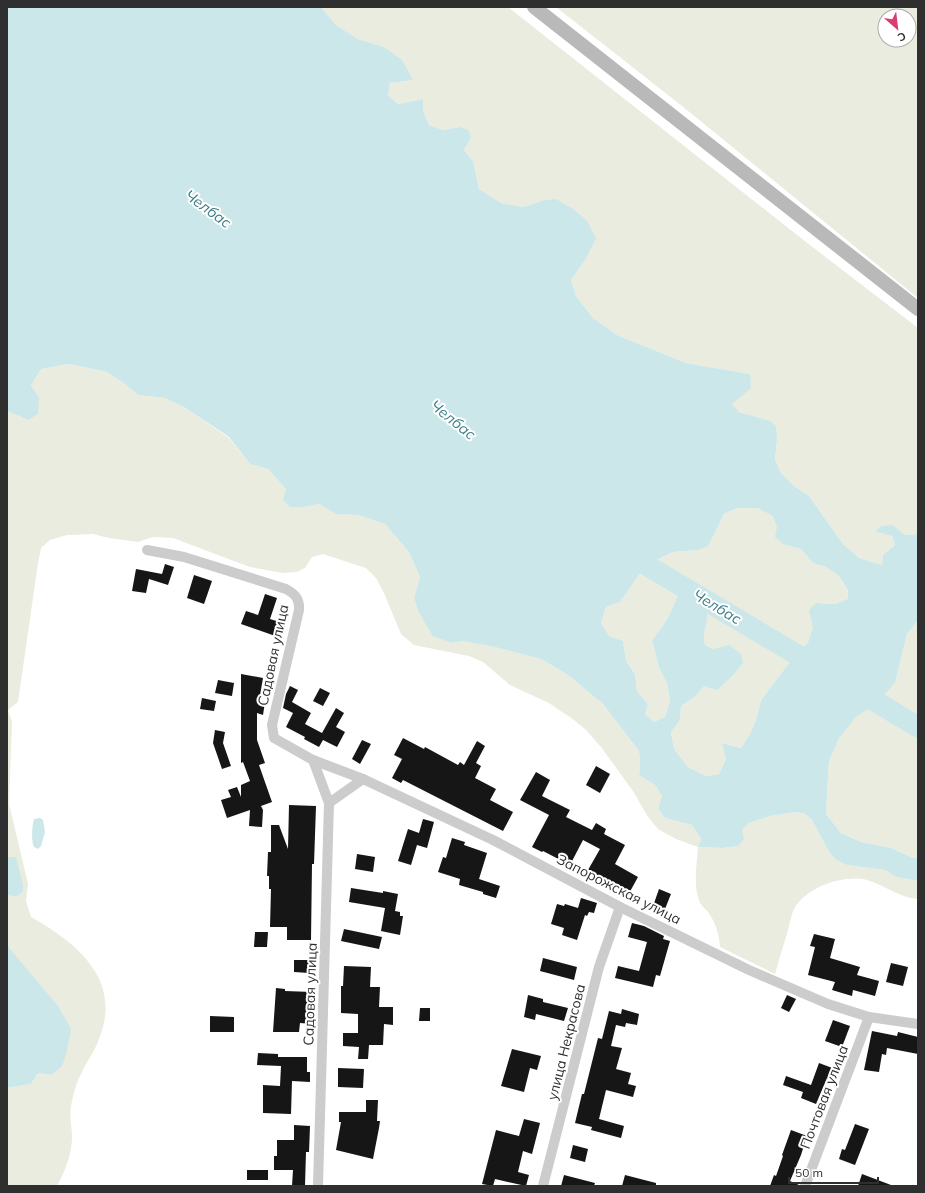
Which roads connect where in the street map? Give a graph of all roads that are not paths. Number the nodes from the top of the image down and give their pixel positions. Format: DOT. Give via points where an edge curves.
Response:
graph roads {
  1 [pos="534,7"];
  2 [pos="918,309"];
  3 [pos="147,550"];
  4 [pos="313,760"];
  5 [pos="363,779"];
  6 [pos="329,803"];
  7 [pos="620,907"];
  8 [pos="869,1017"];
  9 [pos="918,1024"];
  10 [pos="318,1186"];
  11 [pos="543,1186"];
  12 [pos="805,1186"];
  1 -- 2 [label="main road"];
  3 -- 4 [label="street, Садовая улица" via="184,557 278,587 298,598 300,610 272,732 274,738"];
  4 -- 5 [label="street, Запорожская улица"];
  4 -- 6 [label="street, Садовая улица"];
  5 -- 6 [label="street"];
  5 -- 7 [label="street, Запорожская улица" via="493,840"];
  6 -- 10 [label="street, Садовая улица"];
  7 -- 8 [label="street, Запорожская улица" via="756,973 828,1004"];
  7 -- 11 [label="street, улица Некрасова" via="599,967"];
  8 -- 9 [label="street, Запорожская улица"];
  8 -- 12 [label="street, Почтовая улица"];
}
